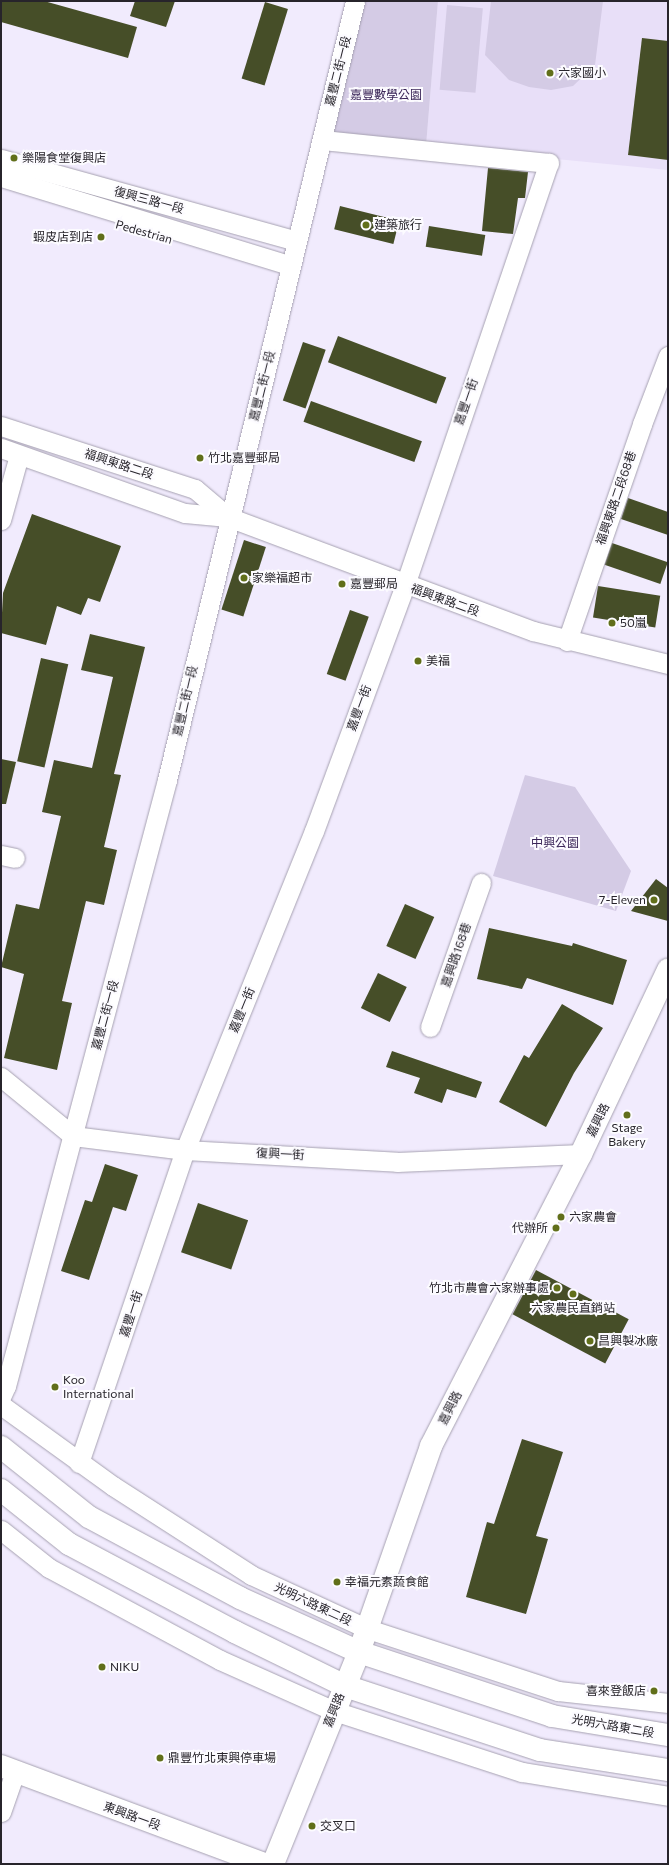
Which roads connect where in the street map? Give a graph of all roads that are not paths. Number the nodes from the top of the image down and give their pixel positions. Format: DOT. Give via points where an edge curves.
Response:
graph roads {
  1 [pos="355,1"];
  2 [pos="322,140"];
  3 [pos="1,159"];
  4 [pos="1,177"];
  5 [pos="1,189"];
  6 [pos="296,241"];
  7 [pos="288,269"];
  8 [pos="668,356"];
  9 [pos="1,426"];
  10 [pos="1,448"];
  11 [pos="19,455"];
  12 [pos="228,517"];
  13 [pos="1,520"];
  14 [pos="405,585"];
  15 [pos="567,641"];
  16 [pos="668,664"];
  17 [pos="481,883"];
  18 [pos="668,970"];
  19 [pos="430,1027"];
  20 [pos="1,1077"];
  21 [pos="73,1136"];
  22 [pos="186,1150"];
  23 [pos="581,1154"];
  24 [pos="1,1397"];
  25 [pos="1,1405"];
  26 [pos="1,1447"];
  27 [pos="79,1462"];
  28 [pos="1,1490"];
  29 [pos="1,1530"];
  30 [pos="368,1629"];
  31 [pos="359,1652"];
  32 [pos="344,1686"];
  33 [pos="668,1703"];
  34 [pos="334,1711"];
  35 [pos="668,1735"];
  36 [pos="8,1769"];
  37 [pos="668,1770"];
  38 [pos="668,1796"];
  39 [pos="1,1812"];
  40 [pos="264,1864"];
  41 [pos="273,1864"];
  1 -- 2 [label="street, 嘉豐二街一段"];
  2 -- 6 [label="street, 嘉豐二街一段"];
  2 -- 14 [label="street, 嘉豐一街" via="549,163"];
  3 -- 6 [label="street, 復興三路一段"];
  4 -- 7 [label="street, 復興三路一段"];
  5 -- 7 [label="street, Pedestrian"];
  6 -- 7 [label="street, 嘉豐二街一段"];
  7 -- 12 [label="street, 嘉豐二街一段"];
  8 -- 15 [label="street, 福興東路二段68巷"];
  9 -- 12 [label="street, 福興東路二段" via="195,489"];
  10 -- 11 [label="street, 福興東路二段"];
  11 -- 12 [label="street, 福興東路二段" via="185,513"];
  11 -- 13 [label="street"];
  12 -- 14 [label="street, 福興東路二段"];
  12 -- 21 [label="street, 嘉豐二街一段" via="166,780"];
  14 -- 15 [label="street, 福興東路二段"];
  14 -- 22 [label="street, 嘉豐一街" via="314,831"];
  15 -- 16 [label="street, 福興東路二段"];
  17 -- 19 [label="street, 嘉興路168巷"];
  18 -- 23 [label="main road, 嘉興路"];
  20 -- 21 [label="street"];
  21 -- 22 [label="street, 復興一街"];
  21 -- 24 [label="street, 嘉豐二街一段"];
  22 -- 23 [label="street, 復興一街" via="398,1162"];
  22 -- 27 [label="street, 嘉豐一街"];
  23 -- 30 [label="main road, 嘉興路" via="431,1446"];
  25 -- 27 [label="street, 光明六路東二段"];
  26 -- 31 [label="main road, 光明六路東二段" via="90,1517 240,1598"];
  27 -- 30 [label="street, 光明六路東二段" via="251,1575"];
  28 -- 32 [label="main road" via="69,1544 235,1632"];
  29 -- 34 [label="street" via="49,1568 220,1660"];
  30 -- 31 [label="main road, 嘉興路"];
  30 -- 33 [label="street, 光明六路東二段" via="558,1691"];
  31 -- 32 [label="main road, 嘉興路"];
  31 -- 35 [label="main road, 光明六路東二段" via="552,1716"];
  32 -- 34 [label="main road, 嘉興路"];
  32 -- 37 [label="main road" via="540,1750"];
  34 -- 38 [label="street" via="522,1772"];
  34 -- 41 [label="main road, 嘉興路"];
  36 -- 39 [label="street"];
  36 -- 40 [label="main road, 東興路一段"];
}
